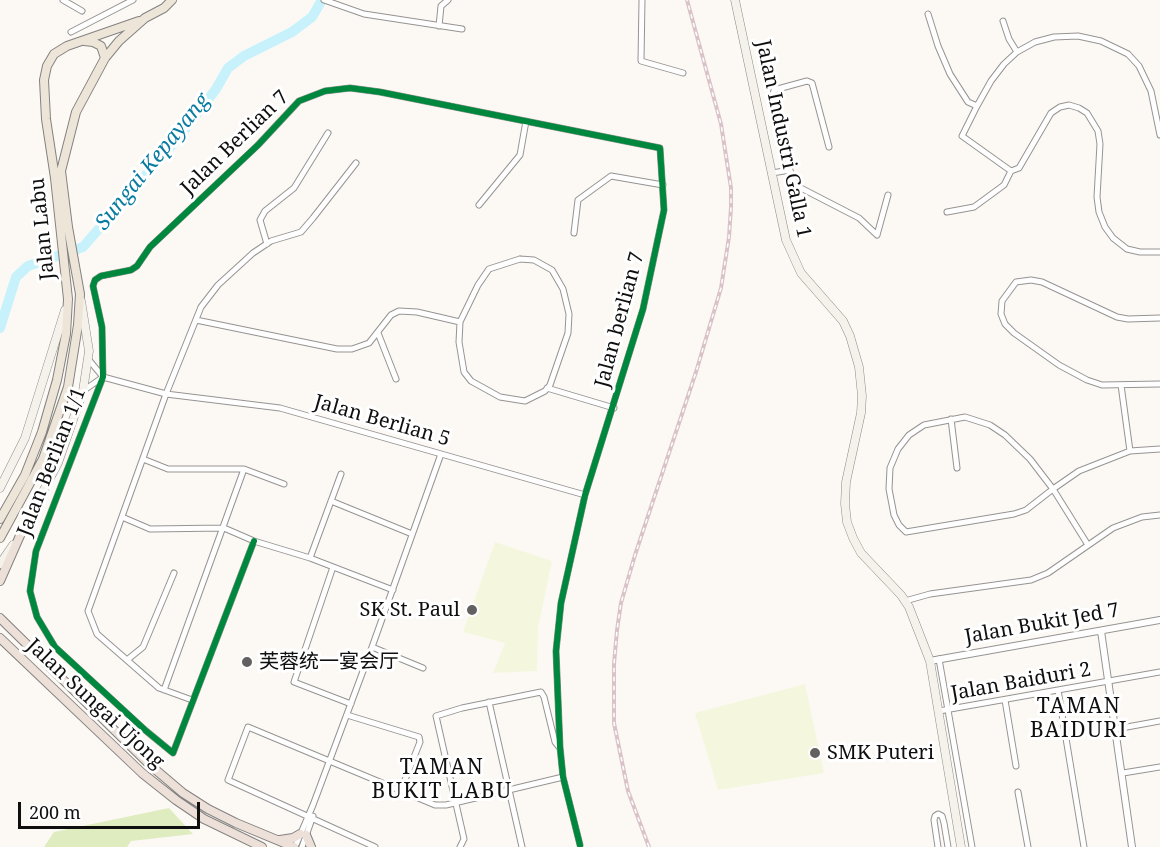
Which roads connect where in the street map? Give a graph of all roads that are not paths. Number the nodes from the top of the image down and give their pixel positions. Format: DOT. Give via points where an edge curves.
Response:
graph roads {
  1 [pos="63,0"];
  2 [pos="133,0"];
  3 [pos="172,0"];
  4 [pos="448,0"];
  5 [pos="642,0"];
  6 [pos="735,0"];
  7 [pos="331,1"];
  8 [pos="82,11"];
  9 [pos="928,14"];
  10 [pos="145,18"];
  11 [pos="1003,21"];
  12 [pos="439,26"];
  13 [pos="462,29"];
  14 [pos="71,32"];
  15 [pos="81,41"];
  16 [pos="1017,52"];
  17 [pos="105,58"];
  18 [pos="683,73"];
  19 [pos="977,106"];
  20 [pos="526,121"];
  21 [pos="328,133"];
  22 [pos="1160,135"];
  23 [pos="829,147"];
  24 [pos="660,148"];
  25 [pos="356,162"];
  26 [pos="790,170"];
  27 [pos="1011,171"];
  28 [pos="772,173"];
  29 [pos="663,185"];
  30 [pos="888,195"];
  31 [pos="479,205"];
  32 [pos="947,212"];
  33 [pos="574,233"];
  34 [pos="267,244"];
  35 [pos="1160,252"];
  36 [pos="80,294"];
  37 [pos="68,299"];
  38 [pos="1160,318"];
  39 [pos="196,320"];
  40 [pos="460,322"];
  41 [pos="378,333"];
  42 [pos="89,360"];
  43 [pos="103,377"];
  44 [pos="396,379"];
  45 [pos="1160,384"];
  46 [pos="1121,385"];
  47 [pos="548,388"];
  48 [pos="83,391"];
  49 [pos="166,394"];
  50 [pos="614,408"];
  51 [pos="951,418"];
  52 [pos="1160,450"];
  53 [pos="1130,451"];
  54 [pos="441,454"];
  55 [pos="143,459"];
  56 [pos="957,468"];
  57 [pos="244,469"];
  58 [pos="340,474"];
  59 [pos="284,484"];
  60 [pos="0,488"];
  61 [pos="1053,489"];
  62 [pos="585,495"];
  63 [pos="331,501"];
  64 [pos="1160,515"];
  65 [pos="122,517"];
  66 [pos="0,519"];
  67 [pos="224,528"];
  68 [pos="22,531"];
  69 [pos="412,534"];
  70 [pos="0,538"];
  71 [pos="254,541"];
  72 [pos="1088,545"];
  73 [pos="310,558"];
  74 [pos="0,564"];
  75 [pos="333,567"];
  76 [pos="174,573"];
  77 [pos="0,581"];
  78 [pos="393,590"];
  79 [pos="905,601"];
  80 [pos="1,618"];
  81 [pos="1160,620"];
  82 [pos="1101,631"];
  83 [pos="0,638"];
  84 [pos="372,648"];
  85 [pos="939,659"];
  86 [pos="127,660"];
  87 [pos="930,661"];
  88 [pos="423,668"];
  89 [pos="1160,672"];
  90 [pos="1109,681"];
  91 [pos="165,690"];
  92 [pos="1058,690"];
  93 [pos="192,700"];
  94 [pos="1005,700"];
  95 [pos="489,702"];
  96 [pos="351,704"];
  97 [pos="948,710"];
  98 [pos="939,711"];
  99 [pos="347,715"];
  100 [pos="1160,721"];
  101 [pos="1116,729"];
  102 [pos="560,747"];
  103 [pos="330,760"];
  104 [pos="1016,766"];
  105 [pos="1160,767"];
  106 [pos="1123,773"];
  107 [pos="563,777"];
  108 [pos="401,790"];
  109 [pos="509,790"];
  110 [pos="1018,792"];
  111 [pos="456,802"];
  112 [pos="310,817"];
  113 [pos="303,834"];
  114 [pos="277,840"];
  115 [pos="580,845"];
  116 [pos="259,846"];
  117 [pos="295,847"];
  118 [pos="302,847"];
  119 [pos="311,847"];
  120 [pos="375,847"];
  121 [pos="460,847"];
  122 [pos="522,847"];
  123 [pos="938,847"];
  124 [pos="948,847"];
  125 [pos="962,847"];
  126 [pos="972,847"];
  127 [pos="1028,847"];
  128 [pos="1084,847"];
  129 [pos="1132,847"];
  1 -- 8 [label="street"];
  2 -- 14 [label="street"];
  3 -- 10 [label="main road, Jalan Labu"];
  4 -- 12 [label="street" via="441,6"];
  5 -- 18 [label="street" via="641,61"];
  6 -- 28 [label="main road, Jalan Industri Galla 1"];
  7 -- 12 [label="street" via="364,14"];
  9 -- 19 [label="street" via="950,74 968,102"];
  10 -- 15 [label="main road, Jalan Labu"];
  10 -- 17 [label="main road, Jalan Labu"];
  11 -- 16 [label="street"];
  12 -- 13 [label="street"];
  15 -- 17 [label="main road" via="101,46"];
  15 -- 37 [label="main road, Jalan Labu" via="54,54 44,80"];
  16 -- 19 [label="street" via="991,81"];
  16 -- 22 [label="street" via="1035,42 1065,36 1116,47 1139,66 1151,91"];
  17 -- 36 [label="main road, Jalan Labu" via="76,112 62,162 61,178"];
  19 -- 27 [label="street" via="962,136"];
  20 -- 24 [label="street, Jalan Berlian 7"];
  20 -- 31 [label="street" via="520,154"];
  20 -- 43 [label="street, Jalan Berlian 7" via="350,88 325,91 299,101 150,247 137,266 95,280 102,327"];
  21 -- 34 [label="street" via="294,188 265,211 260,220"];
  23 -- 26 [label="street" via="812,82 774,90"];
  24 -- 29 [label="street, Jalan berlian 7"];
  25 -- 34 [label="street" via="301,232"];
  26 -- 28 [label="street"];
  26 -- 30 [label="street" via="795,185 859,218 877,235"];
  27 -- 32 [label="street" via="1004,185 974,207"];
  27 -- 35 [label="street" via="1019,168 1051,113 1069,105 1079,108 1088,113 1098,131 1096,197 1105,227 1126,249"];
  28 -- 79 [label="main road, Jalan Industri Galla 1" via="792,257 843,321 859,367 861,413 846,482 848,522 861,553"];
  29 -- 33 [label="street" via="610,176 578,200"];
  29 -- 50 [label="street, Jalan berlian 7" via="664,210 643,309"];
  34 -- 39 [label="street" via="218,285"];
  36 -- 42 [label="main road, Jalan Labu"];
  36 -- 70 [label="main road" via="68,387 44,459"];
  37 -- 60 [label="main road, Jalan Labu" via="26,438"];
  37 -- 66 [label="main road" via="66,334 42,432 25,475"];
  38 -- 46 [label="street" via="1117,317 1031,280 1016,282 1002,301 1005,324 1059,365 1086,380"];
  39 -- 41 [label="street" via="337,349 369,343"];
  39 -- 49 [label="street"];
  40 -- 41 [label="street" via="399,311 391,315"];
  40 -- 47 [label="street" via="461,361 471,381 500,397 525,401"];
  40 -- 47 [label="street" via="489,269 520,259 534,260 552,270 563,289 569,314 568,333"];
  41 -- 44 [label="street"];
  42 -- 43 [label="street"];
  42 -- 48 [label="main road, Jalan Labu"];
  43 -- 48 [label="street"];
  43 -- 49 [label="street, Jalan Berlian 5"];
  43 -- 93 [label="street, Jalan Berlian 1/1" via="36,551 30,591 37,617 55,646 173,753"];
  45 -- 46 [label="street"];
  46 -- 53 [label="street"];
  47 -- 50 [label="street"];
  48 -- 68 [label="main road, Jalan Labu" via="58,463"];
  49 -- 54 [label="street, Jalan Berlian 5" via="280,408"];
  49 -- 55 [label="street"];
  50 -- 62 [label="street, Jalan berlian 7"];
  51 -- 56 [label="street"];
  51 -- 61 [label="street" via="965,417 1005,435"];
  51 -- 61 [label="street" via="924,425 909,435 890,468 894,515 906,532 1014,514 1026,510"];
  52 -- 53 [label="street"];
  53 -- 61 [label="street" via="1078,471"];
  54 -- 62 [label="street, Jalan Berlian 5"];
  54 -- 69 [label="street"];
  55 -- 57 [label="street" via="168,469"];
  55 -- 65 [label="street"];
  57 -- 59 [label="street"];
  57 -- 67 [label="street"];
  58 -- 63 [label="street"];
  61 -- 72 [label="street"];
  62 -- 102 [label="street" via="561,603 556,651"];
  63 -- 69 [label="street"];
  63 -- 73 [label="street"];
  64 -- 72 [label="street" via="1113,528"];
  65 -- 67 [label="street" via="150,530"];
  65 -- 86 [label="street" via="88,611 97,634"];
  67 -- 71 [label="street"];
  67 -- 91 [label="street"];
  68 -- 74 [label="main road, Jalan Labu"];
  68 -- 77 [label="highway"];
  69 -- 78 [label="street"];
  71 -- 73 [label="street"];
  71 -- 93 [label="street"];
  72 -- 79 [label="street" via="1031,580"];
  73 -- 75 [label="street"];
  75 -- 78 [label="street"];
  75 -- 96 [label="street" via="294,682"];
  76 -- 86 [label="street" via="143,646"];
  78 -- 84 [label="street"];
  79 -- 87 [label="main road, Jalan Industri Galla 1"];
  80 -- 114 [label="highway, Jalan Sungai Ujong" via="183,793 208,809"];
  81 -- 82 [label="street, Jalan Bukit Jed 7"];
  82 -- 85 [label="street, Jalan Bukit Jed 7"];
  82 -- 90 [label="street"];
  83 -- 116 [label="highway, Jalan Sungai Ujong" via="142,773 204,819"];
  84 -- 88 [label="street"];
  84 -- 96 [label="street"];
  85 -- 87 [label="street, Jalan Bukit Jed 7"];
  85 -- 97 [label="street"];
  86 -- 91 [label="street"];
  87 -- 98 [label="main road, Jalan Industri Galla 1"];
  89 -- 90 [label="street, Jalan Baiduri 2"];
  90 -- 92 [label="street, Jalan Baiduri 2"];
  90 -- 101 [label="street"];
  91 -- 93 [label="street"];
  92 -- 94 [label="street, Jalan Baiduri 2"];
  92 -- 128 [label="street"];
  94 -- 97 [label="street, Jalan Baiduri 2"];
  94 -- 104 [label="street"];
  95 -- 102 [label="street" via="541,692 555,742"];
  95 -- 109 [label="street"];
  95 -- 111 [label="street" via="436,716"];
  96 -- 99 [label="street"];
  97 -- 98 [label="street, Jalan Baiduri 2"];
  97 -- 126 [label="street"];
  98 -- 125 [label="main road, Jalan Industri Galla 1"];
  99 -- 103 [label="street"];
  99 -- 108 [label="street" via="419,737"];
  100 -- 101 [label="street"];
  101 -- 106 [label="street"];
  102 -- 107 [label="street"];
  103 -- 108 [label="street"];
  103 -- 112 [label="street"];
  103 -- 112 [label="street" via="248,726 228,780"];
  105 -- 106 [label="street"];
  106 -- 129 [label="street"];
  107 -- 109 [label="street"];
  107 -- 115 [label="street"];
  108 -- 111 [label="street" via="435,805"];
  109 -- 111 [label="street"];
  109 -- 122 [label="street"];
  110 -- 127 [label="street"];
  111 -- 121 [label="street" via="464,839"];
  112 -- 113 [label="street"];
  112 -- 120 [label="street"];
  113 -- 114 [label="highway"];
  113 -- 117 [label="street"];
  113 -- 118 [label="street"];
  113 -- 119 [label="highway"];
  114 -- 117 [label="highway, Jalan Sungai Ujong"];
  123 -- 124 [label="street" via="934,820 938,814 942,816"];
}
